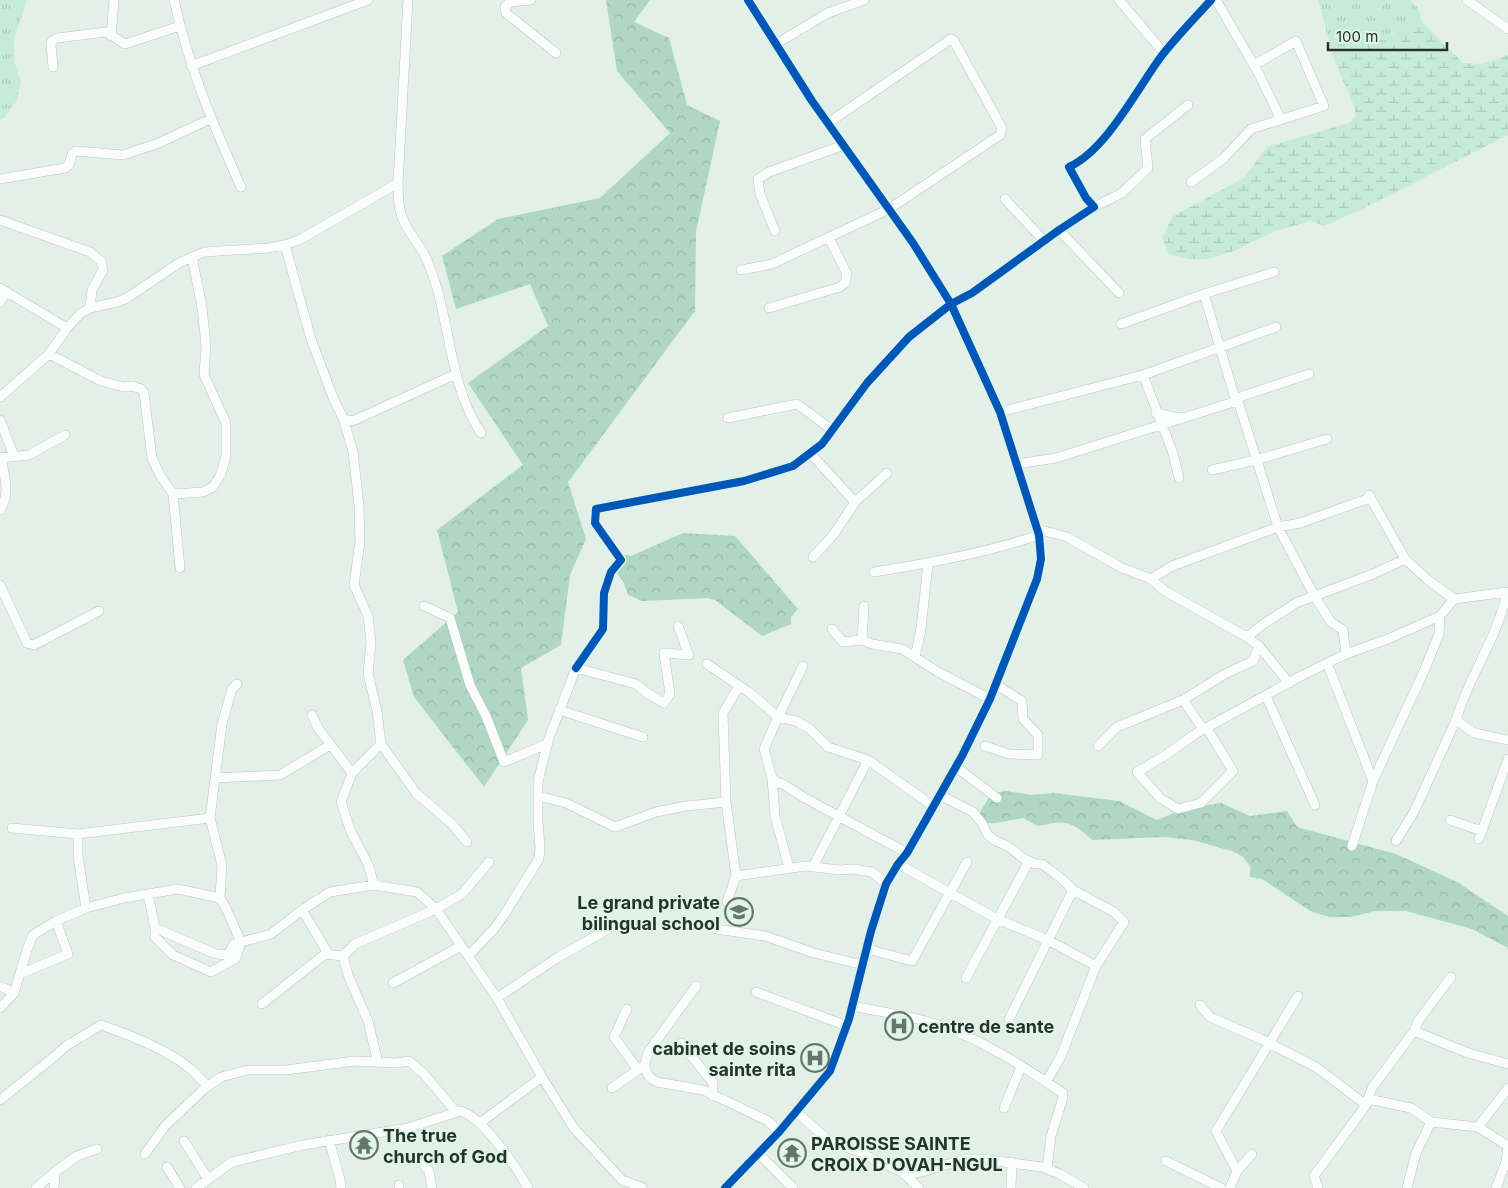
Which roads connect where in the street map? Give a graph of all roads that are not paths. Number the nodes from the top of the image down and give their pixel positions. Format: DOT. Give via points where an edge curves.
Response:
graph roads {
  1 [pos="114,0"];
  2 [pos="174,0"];
  3 [pos="368,0"];
  4 [pos="408,0"];
  5 [pos="531,0"];
  6 [pos="864,0"];
  7 [pos="1119,0"];
  8 [pos="1211,0"];
  9 [pos="1216,0"];
  10 [pos="1467,0"];
  11 [pos="751,1"];
  12 [pos="180,26"];
  13 [pos="1508,29"];
  14 [pos="112,36"];
  15 [pos="776,44"];
  16 [pos="556,53"];
  17 [pos="1164,53"];
  18 [pos="1254,65"];
  19 [pos="191,66"];
  20 [pos="53,67"];
  21 [pos="1188,106"];
  22 [pos="210,118"];
  23 [pos="1281,120"];
  24 [pos="828,123"];
  25 [pos="844,145"];
  26 [pos="0,179"];
  27 [pos="1191,182"];
  28 [pos="398,183"];
  29 [pos="240,187"];
  30 [pos="1005,199"];
  31 [pos="1094,208"];
  32 [pos="889,209"];
  33 [pos="0,220"];
  34 [pos="1059,230"];
  35 [pos="776,231"];
  36 [pos="829,238"];
  37 [pos="1044,241"];
  38 [pos="285,245"];
  39 [pos="192,257"];
  40 [pos="741,270"];
  41 [pos="1274,272"];
  42 [pos="3,290"];
  43 [pos="1119,293"];
  44 [pos="1204,294"];
  45 [pos="0,302"];
  46 [pos="951,304"];
  47 [pos="90,308"];
  48 [pos="769,308"];
  49 [pos="1121,324"];
  50 [pos="1276,327"];
  51 [pos="67,328"];
  52 [pos="1220,346"];
  53 [pos="49,354"];
  54 [pos="456,374"];
  55 [pos="1309,374"];
  56 [pos="1143,375"];
  57 [pos="0,397"];
  58 [pos="1236,399"];
  59 [pos="1000,412"];
  60 [pos="1156,413"];
  61 [pos="343,418"];
  62 [pos="728,418"];
  63 [pos="0,420"];
  64 [pos="1161,426"];
  65 [pos="832,430"];
  66 [pos="481,433"];
  67 [pos="65,435"];
  68 [pos="1327,439"];
  69 [pos="810,453"];
  70 [pos="14,456"];
  71 [pos="1,457"];
  72 [pos="1256,460"];
  73 [pos="1016,464"];
  74 [pos="1212,470"];
  75 [pos="887,473"];
  76 [pos="1179,478"];
  77 [pos="173,494"];
  78 [pos="856,502"];
  79 [pos="0,510"];
  80 [pos="1278,527"];
  81 [pos="1038,532"];
  82 [pos="813,557"];
  83 [pos="1405,559"];
  84 [pos="928,563"];
  85 [pos="180,568"];
  86 [pos="874,572"];
  87 [pos="1151,579"];
  88 [pos="0,584"];
  89 [pos="1507,592"];
  90 [pos="1315,597"];
  91 [pos="1454,599"];
  92 [pos="424,606"];
  93 [pos="864,606"];
  94 [pos="99,610"];
  95 [pos="1440,616"];
  96 [pos="678,626"];
  97 [pos="832,629"];
  98 [pos="1247,637"];
  99 [pos="862,640"];
  100 [pos="1259,646"];
  101 [pos="1346,654"];
  102 [pos="915,657"];
  103 [pos="1327,663"];
  104 [pos="706,664"];
  105 [pos="803,666"];
  106 [pos="576,668"];
  107 [pos="1289,683"];
  108 [pos="237,684"];
  109 [pos="996,684"];
  110 [pos="739,686"];
  111 [pos="1266,696"];
  112 [pos="990,700"];
  113 [pos="1183,700"];
  114 [pos="560,710"];
  115 [pos="312,715"];
  116 [pos="778,717"];
  117 [pos="1456,720"];
  118 [pos="1204,728"];
  119 [pos="643,737"];
  120 [pos="1508,740"];
  121 [pos="381,744"];
  122 [pos="547,744"];
  123 [pos="330,745"];
  124 [pos="985,746"];
  125 [pos="1098,746"];
  126 [pos="1508,759"];
  127 [pos="868,760"];
  128 [pos="956,767"];
  129 [pos="352,773"];
  130 [pos="215,778"];
  131 [pos="772,778"];
  132 [pos="1373,781"];
  133 [pos="940,794"];
  134 [pos="538,796"];
  135 [pos="997,798"];
  136 [pos="726,802"];
  137 [pos="1315,805"];
  138 [pos="933,806"];
  139 [pos="839,815"];
  140 [pos="210,818"];
  141 [pos="1450,820"];
  142 [pos="12,828"];
  143 [pos="78,834"];
  144 [pos="467,842"];
  145 [pos="1396,842"];
  146 [pos="1352,846"];
  147 [pos="907,853"];
  148 [pos="1029,861"];
  149 [pos="489,862"];
  150 [pos="967,862"];
  151 [pos="898,864"];
  152 [pos="813,867"];
  153 [pos="789,868"];
  154 [pos="736,876"];
  155 [pos="886,884"];
  156 [pos="374,885"];
  157 [pos="1073,890"];
  158 [pos="950,893"];
  159 [pos="148,894"];
  160 [pos="220,898"];
  161 [pos="727,902"];
  162 [pos="86,908"];
  163 [pos="436,909"];
  164 [pos="302,910"];
  165 [pos="997,919"];
  166 [pos="56,921"];
  167 [pos="616,924"];
  168 [pos="155,928"];
  169 [pos="716,929"];
  170 [pos="1048,940"];
  171 [pos="241,942"];
  172 [pos="461,946"];
  173 [pos="867,949"];
  174 [pos="328,953"];
  175 [pos="343,956"];
  176 [pos="468,956"];
  177 [pos="863,965"];
  178 [pos="1096,966"];
  179 [pos="20,974"];
  180 [pos="1451,977"];
  181 [pos="966,978"];
  182 [pos="392,982"];
  183 [pos="0,986"];
  184 [pos="696,986"];
  185 [pos="756,992"];
  186 [pos="14,993"];
  187 [pos="1298,996"];
  188 [pos="497,998"];
  189 [pos="262,1004"];
  190 [pos="1200,1005"];
  191 [pos="853,1006"];
  192 [pos="0,1008"];
  193 [pos="627,1009"];
  194 [pos="1008,1019"];
  195 [pos="847,1026"];
  196 [pos="1414,1031"];
  197 [pos="1269,1043"];
  198 [pos="681,1044"];
  199 [pos="378,1063"];
  200 [pos="1508,1064"];
  201 [pos="1021,1067"];
  202 [pos="641,1068"];
  203 [pos="542,1077"];
  204 [pos="1046,1082"];
  205 [pos="208,1086"];
  206 [pos="612,1088"];
  207 [pos="1508,1088"];
  208 [pos="713,1096"];
  209 [pos="0,1100"];
  210 [pos="1367,1102"];
  211 [pos="1004,1108"];
  212 [pos="456,1112"];
  213 [pos="796,1112"];
  214 [pos="1431,1122"];
  215 [pos="480,1123"];
  216 [pos="1478,1127"];
  217 [pos="779,1132"];
  218 [pos="329,1140"];
  219 [pos="184,1141"];
  220 [pos="1508,1146"];
  221 [pos="97,1149"];
  222 [pos="758,1153"];
  223 [pos="145,1154"];
  224 [pos="1252,1154"];
  225 [pos="1166,1161"];
  226 [pos="1012,1162"];
  227 [pos="424,1165"];
  228 [pos="167,1167"];
  229 [pos="1046,1168"];
  230 [pos="1237,1171"];
  231 [pos="55,1172"];
  232 [pos="902,1172"];
  233 [pos="208,1179"];
  234 [pos="36,1188"];
  235 [pos="54,1188"];
  236 [pos="180,1188"];
  237 [pos="196,1188"];
  238 [pos="340,1188"];
  239 [pos="432,1188"];
  240 [pos="528,1188"];
  241 [pos="643,1188"];
  242 [pos="725,1188"];
  243 [pos="793,1188"];
  244 [pos="919,1188"];
  245 [pos="1011,1188"];
  246 [pos="1084,1188"];
  247 [pos="1221,1188"];
  248 [pos="1230,1188"];
  249 [pos="1318,1188"];
  250 [pos="1407,1188"];
  251 [pos="1496,1188"];
  1 -- 14 [label="street"];
  2 -- 12 [label="street"];
  3 -- 19 [label="street"];
  4 -- 28 [label="street"];
  5 -- 16 [label="street" via="510,2 505,6 506,13"];
  6 -- 15 [label="street" via="828,13"];
  7 -- 17 [label="street"];
  8 -- 17 [label="street"];
  9 -- 18 [label="street"];
  10 -- 13 [label="street"];
  11 -- 15 [label="street"];
  12 -- 14 [label="street" via="125,44"];
  12 -- 19 [label="street"];
  14 -- 20 [label="street" via="104,31 54,40 51,44"];
  15 -- 24 [label="street"];
  17 -- 31 [label="street" via="1124,113 1086,157 1069,167"];
  18 -- 23 [label="street"];
  18 -- 23 [label="street" via="1296,41 1324,106"];
  19 -- 22 [label="street"];
  21 -- 31 [label="street" via="1145,139 1148,168 1122,193"];
  22 -- 26 [label="street" via="141,150 123,155 76,151 65,168"];
  22 -- 29 [label="street"];
  23 -- 27 [label="street" via="1251,129 1223,159"];
  24 -- 25 [label="street"];
  24 -- 32 [label="street" via="949,40 954,41 1002,132"];
  25 -- 32 [label="street"];
  25 -- 35 [label="street" via="758,179 760,194"];
  28 -- 38 [label="street"];
  28 -- 54 [label="street" via="400,213 425,255 434,278"];
  30 -- 37 [label="street"];
  31 -- 34 [label="street"];
  32 -- 36 [label="street"];
  32 -- 46 [label="street"];
  33 -- 47 [label="street" via="90,252 101,260 102,270 94,284"];
  34 -- 37 [label="street"];
  34 -- 43 [label="street"];
  36 -- 40 [label="street" via="772,264"];
  36 -- 48 [label="street" via="847,274 845,282 840,287"];
  37 -- 46 [label="street" via="972,293"];
  38 -- 39 [label="street" via="210,250"];
  38 -- 61 [label="street" via="311,339"];
  39 -- 47 [label="street" via="127,298"];
  39 -- 77 [label="street" via="206,346 204,375 226,423 226,456 222,474 213,487 203,492"];
  41 -- 44 [label="street"];
  42 -- 45 [label="street"];
  42 -- 51 [label="street"];
  44 -- 49 [label="street"];
  44 -- 52 [label="street"];
  46 -- 59 [label="street"];
  46 -- 65 [label="street" via="909,337 867,383"];
  47 -- 51 [label="street"];
  50 -- 52 [label="street"];
  51 -- 53 [label="street"];
  52 -- 56 [label="street"];
  52 -- 58 [label="street"];
  53 -- 57 [label="street"];
  53 -- 77 [label="street" via="101,380 124,388 141,389 145,397 152,458"];
  54 -- 61 [label="street" via="355,420"];
  54 -- 66 [label="street"];
  55 -- 58 [label="street"];
  56 -- 59 [label="street"];
  56 -- 60 [label="street"];
  58 -- 60 [label="street" via="1178,418"];
  58 -- 64 [label="street"];
  58 -- 72 [label="street"];
  59 -- 73 [label="street"];
  60 -- 64 [label="street"];
  61 -- 121 [label="street" via="353,451 359,506 360,541 354,585 368,616 371,642 368,674"];
  62 -- 65 [label="street" via="797,404"];
  63 -- 70 [label="street"];
  64 -- 73 [label="street" via="1056,458"];
  64 -- 76 [label="street"];
  65 -- 69 [label="street"];
  67 -- 70 [label="street" via="29,455"];
  68 -- 72 [label="street"];
  69 -- 78 [label="street"];
  69 -- 106 [label="street" via="793,466 744,481 596,509 595,523 621,560 611,572 604,593 603,629"];
  70 -- 71 [label="street"];
  71 -- 79 [label="street" via="6,491"];
  72 -- 74 [label="street"];
  72 -- 80 [label="street"];
  73 -- 81 [label="street"];
  75 -- 78 [label="street"];
  77 -- 85 [label="street"];
  78 -- 82 [label="street"];
  80 -- 83 [label="street" via="1300,523 1370,496"];
  80 -- 87 [label="street" via="1172,566"];
  80 -- 90 [label="street"];
  81 -- 84 [label="street" via="989,550"];
  81 -- 87 [label="street" via="1067,537 1122,568"];
  81 -- 109 [label="street" via="1041,559 1037,579"];
  83 -- 90 [label="street"];
  83 -- 91 [label="street"];
  84 -- 86 [label="street"];
  84 -- 102 [label="street" via="922,625"];
  87 -- 98 [label="street" via="1165,591"];
  88 -- 94 [label="street" via="30,645"];
  89 -- 91 [label="street"];
  89 -- 117 [label="street" via="1497,626"];
  90 -- 98 [label="street" via="1296,603"];
  90 -- 101 [label="street" via="1331,622 1343,630"];
  91 -- 95 [label="street"];
  92 -- 122 [label="street" via="450,618 470,685 504,762"];
  93 -- 99 [label="street"];
  95 -- 101 [label="street"];
  95 -- 132 [label="street" via="1440,634"];
  96 -- 106 [label="street" via="689,655 664,654 670,694 664,703 636,684"];
  97 -- 99 [label="street" via="843,642"];
  98 -- 100 [label="street"];
  99 -- 102 [label="street" via="902,649"];
  100 -- 107 [label="street"];
  100 -- 113 [label="street" via="1253,661"];
  101 -- 103 [label="street"];
  102 -- 112 [label="street"];
  103 -- 107 [label="street"];
  103 -- 132 [label="street"];
  104 -- 110 [label="street"];
  105 -- 116 [label="street"];
  106 -- 114 [label="street"];
  107 -- 111 [label="street"];
  108 -- 130 [label="street" via="232,689 222,724"];
  109 -- 112 [label="street"];
  109 -- 124 [label="street" via="1022,701 1023,719 1038,735 1038,755 1009,754"];
  110 -- 116 [label="street"];
  110 -- 136 [label="street" via="722,713"];
  111 -- 118 [label="street"];
  111 -- 137 [label="street"];
  112 -- 128 [label="street"];
  113 -- 118 [label="street"];
  113 -- 125 [label="street" via="1117,727"];
  114 -- 119 [label="street"];
  114 -- 122 [label="street"];
  115 -- 123 [label="street"];
  116 -- 127 [label="street" via="810,729 828,747"];
  116 -- 131 [label="street" via="764,750"];
  117 -- 120 [label="street" via="1474,732"];
  117 -- 145 [label="street" via="1414,812"];
  118 -- 118 [label="street" via="1137,772 1160,798 1178,809 1201,803 1233,771"];
  121 -- 129 [label="street"];
  121 -- 144 [label="street" via="416,793 452,824"];
  122 -- 134 [label="street"];
  123 -- 129 [label="street"];
  123 -- 130 [label="street" via="280,775"];
  126 -- 141 [label="street" via="1480,835"];
  127 -- 138 [label="street"];
  127 -- 139 [label="street"];
  128 -- 133 [label="street"];
  128 -- 135 [label="street"];
  129 -- 156 [label="street" via="341,802"];
  130 -- 140 [label="street"];
  131 -- 139 [label="street"];
  131 -- 153 [label="street" via="775,816"];
  132 -- 146 [label="street"];
  133 -- 138 [label="street"];
  133 -- 148 [label="street" via="973,812 988,835"];
  134 -- 136 [label="street" via="566,803 615,826 656,812"];
  134 -- 176 [label="street" via="539,859 494,929"];
  136 -- 154 [label="street"];
  138 -- 147 [label="street"];
  139 -- 147 [label="street"];
  139 -- 152 [label="street"];
  140 -- 143 [label="street"];
  140 -- 160 [label="street" via="222,865"];
  142 -- 143 [label="street"];
  143 -- 162 [label="street"];
  147 -- 151 [label="street"];
  148 -- 157 [label="street" via="1042,864"];
  148 -- 165 [label="street"];
  149 -- 163 [label="street" via="462,894"];
  150 -- 158 [label="street"];
  151 -- 155 [label="street"];
  151 -- 158 [label="street"];
  152 -- 153 [label="street"];
  152 -- 155 [label="street" via="872,872"];
  153 -- 154 [label="street"];
  154 -- 161 [label="street"];
  155 -- 173 [label="street"];
  156 -- 163 [label="street" via="417,892"];
  156 -- 164 [label="street" via="330,892"];
  157 -- 170 [label="street"];
  157 -- 178 [label="street" via="1114,912 1124,922"];
  158 -- 165 [label="street"];
  158 -- 173 [label="street" via="912,961"];
  159 -- 160 [label="street" via="178,889"];
  159 -- 162 [label="street"];
  159 -- 168 [label="street"];
  160 -- 171 [label="street"];
  162 -- 166 [label="street"];
  163 -- 172 [label="street"];
  163 -- 175 [label="street" via="355,944"];
  164 -- 171 [label="street" via="271,934"];
  164 -- 174 [label="street"];
  165 -- 170 [label="street"];
  165 -- 181 [label="street"];
  166 -- 179 [label="street" via="34,935"];
  166 -- 179 [label="street" via="68,954"];
  167 -- 188 [label="street"];
  168 -- 171 [label="street" via="216,954 228,955 234,944"];
  168 -- 171 [label="street" via="155,937 173,955 211,972 236,958"];
  169 -- 177 [label="street" via="765,936"];
  170 -- 178 [label="street"];
  170 -- 194 [label="street"];
  172 -- 176 [label="street"];
  172 -- 182 [label="street"];
  173 -- 177 [label="street"];
  174 -- 175 [label="street"];
  174 -- 189 [label="street"];
  175 -- 199 [label="street" via="368,1021"];
  176 -- 188 [label="street"];
  177 -- 191 [label="street"];
  178 -- 204 [label="street" via="1061,1056"];
  179 -- 186 [label="street"];
  180 -- 196 [label="street"];
  183 -- 186 [label="street"];
  184 -- 202 [label="street" via="649,1051"];
  185 -- 195 [label="street"];
  186 -- 192 [label="street"];
  187 -- 197 [label="street"];
  188 -- 203 [label="street"];
  190 -- 197 [label="street" via="1210,1017"];
  191 -- 195 [label="street"];
  191 -- 201 [label="street" via="938,1024 982,1043"];
  193 -- 202 [label="street" via="614,1037"];
  195 -- 213 [label="street" via="830,1071"];
  196 -- 200 [label="street" via="1468,1053"];
  196 -- 210 [label="street" via="1372,1088"];
  197 -- 210 [label="street" via="1316,1067"];
  197 -- 230 [label="street" via="1216,1131"];
  198 -- 208 [label="street" via="713,1083"];
  199 -- 205 [label="street" via="355,1061 286,1070 248,1070 221,1077"];
  199 -- 212 [label="street" via="409,1061"];
  201 -- 204 [label="street"];
  201 -- 211 [label="street"];
  202 -- 206 [label="street"];
  202 -- 208 [label="street" via="657,1082 703,1090"];
  203 -- 215 [label="street"];
  203 -- 241 [label="street" via="572,1127 622,1180"];
  204 -- 229 [label="street" via="1063,1093"];
  205 -- 209 [label="street" via="178,1060 101,1025 66,1046"];
  205 -- 223 [label="street" via="165,1126"];
  207 -- 216 [label="street"];
  208 -- 217 [label="street" via="768,1121"];
  210 -- 214 [label="street" via="1411,1108"];
  210 -- 249 [label="street" via="1314,1176"];
  212 -- 215 [label="street" via="465,1113"];
  212 -- 218 [label="street" via="408,1128"];
  213 -- 217 [label="street"];
  213 -- 232 [label="street" via="832,1143"];
  214 -- 216 [label="street"];
  214 -- 250 [label="street" via="1416,1153"];
  215 -- 240 [label="street"];
  216 -- 220 [label="street"];
  217 -- 222 [label="street"];
  218 -- 233 [label="street" via="232,1162"];
  218 -- 238 [label="street"];
  219 -- 233 [label="street"];
  220 -- 251 [label="street"];
  221 -- 231 [label="street" via="77,1156"];
  222 -- 242 [label="street"];
  222 -- 243 [label="street"];
  224 -- 230 [label="street"];
  225 -- 247 [label="street"];
  226 -- 229 [label="street"];
  226 -- 232 [label="street" via="965,1159 922,1172"];
  226 -- 245 [label="street"];
  227 -- 239 [label="street"];
  228 -- 236 [label="street"];
  229 -- 246 [label="street"];
  230 -- 248 [label="street"];
  231 -- 234 [label="street"];
  231 -- 235 [label="street"];
  232 -- 244 [label="street"];
  233 -- 237 [label="street"];
}
